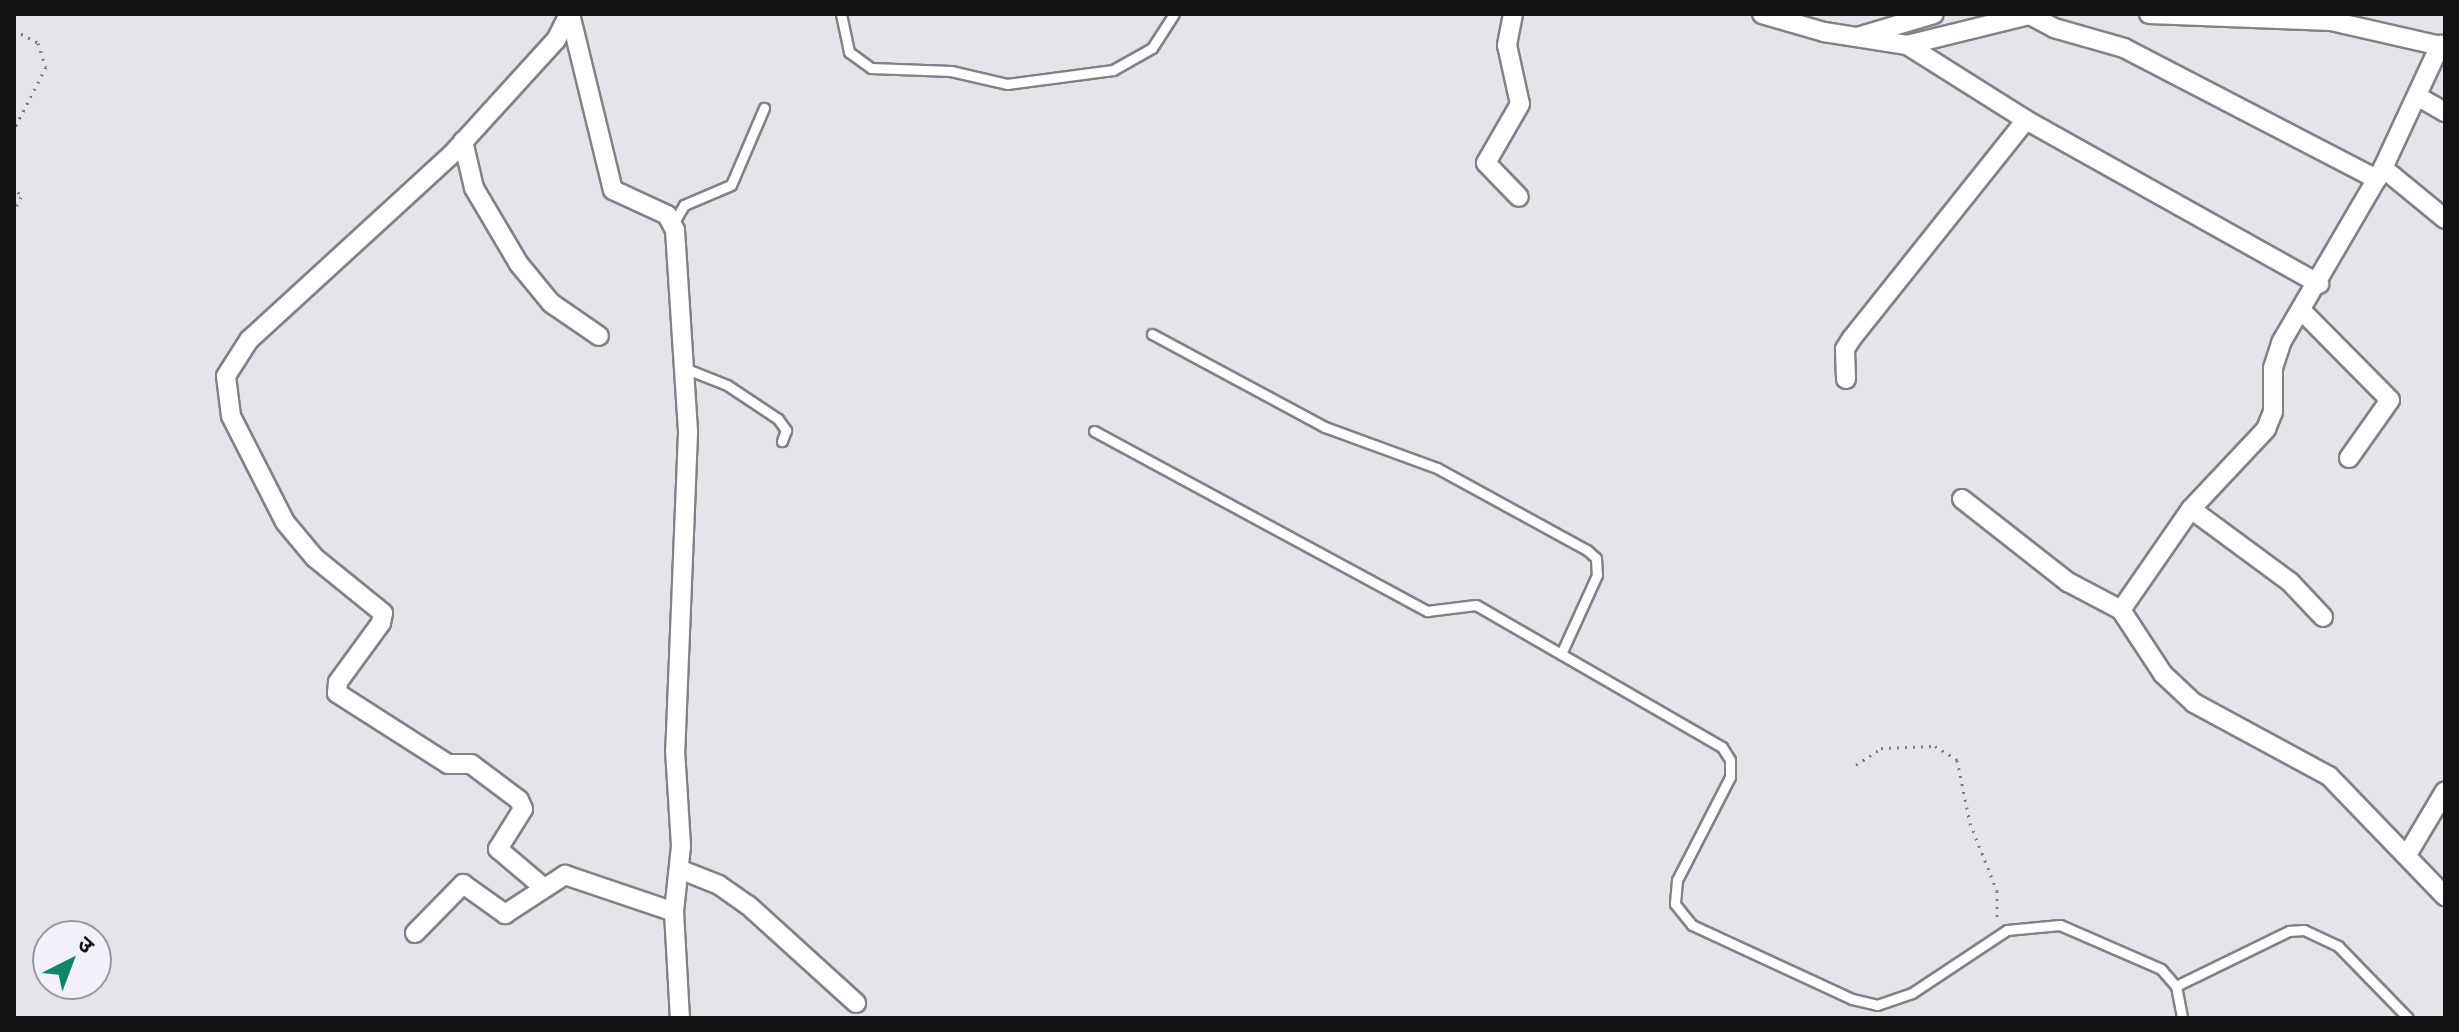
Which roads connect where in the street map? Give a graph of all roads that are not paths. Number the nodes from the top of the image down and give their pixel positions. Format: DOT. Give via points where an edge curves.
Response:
graph roads {
  1 [pos="570,14"];
  2 [pos="841,14"];
  3 [pos="1174,14"];
  4 [pos="1513,14"];
  5 [pos="1763,14"];
  6 [pos="1934,14"];
  7 [pos="2031,14"];
  8 [pos="2149,14"];
  9 [pos="2382,22"];
  10 [pos="1857,37"];
  11 [pos="1907,45"];
  12 [pos="2443,46"];
  13 [pos="2417,96"];
  14 [pos="764,108"];
  15 [pos="2445,112"];
  16 [pos="2026,120"];
  17 [pos="463,141"];
  18 [pos="2380,174"];
  19 [pos="1519,197"];
  20 [pos="2445,219"];
  21 [pos="673,224"];
  22 [pos="2319,284"];
  23 [pos="2302,311"];
  24 [pos="1152,334"];
  25 [pos="599,336"];
  26 [pos="681,366"];
  27 [pos="1846,379"];
  28 [pos="1094,431"];
  29 [pos="782,441"];
  30 [pos="2349,458"];
  31 [pos="1962,499"];
  32 [pos="2191,509"];
  33 [pos="2121,610"];
  34 [pos="2323,617"];
  35 [pos="1561,654"];
  36 [pos="2445,791"];
  37 [pos="2407,855"];
  38 [pos="679,869"];
  39 [pos="543,887"];
  40 [pos="2445,896"];
  41 [pos="674,912"];
  42 [pos="415,933"];
  43 [pos="2176,986"];
  44 [pos="856,1003"];
  45 [pos="680,1018"];
  46 [pos="2182,1018"];
  47 [pos="2408,1018"];
  1 -- 17 [label="street" via="556,40"];
  1 -- 21 [label="street" via="613,190 667,215"];
  2 -- 3 [label="lane" via="849,52 871,68 951,71 1007,84 1113,70 1152,48"];
  4 -- 19 [label="street" via="1507,45 1520,104 1486,166"];
  5 -- 10 [label="street"];
  6 -- 10 [label="street"];
  7 -- 11 [label="street"];
  7 -- 18 [label="street" via="2054,28 2124,48"];
  8 -- 9 [label="street"];
  9 -- 12 [label="street"];
  10 -- 11 [label="street"];
  11 -- 16 [label="street"];
  12 -- 13 [label="street"];
  13 -- 15 [label="street"];
  13 -- 18 [label="street"];
  14 -- 21 [label="lane" via="731,185 684,205"];
  16 -- 22 [label="street"];
  16 -- 27 [label="street" via="1852,338 1845,349"];
  17 -- 25 [label="street" via="474,188 519,264 551,303"];
  17 -- 39 [label="street" via="239,351 226,376 226,396 247,450 298,541 383,613 338,682 337,693 448,764 471,764 519,800 523,809 498,849"];
  18 -- 20 [label="street"];
  18 -- 22 [label="street"];
  21 -- 26 [label="street"];
  22 -- 23 [label="street"];
  23 -- 30 [label="street" via="2390,400"];
  23 -- 32 [label="street" via="2275,359 2274,406 2266,429"];
  24 -- 35 [label="lane" via="1325,427 1437,468 1587,550 1596,558 1597,575"];
  26 -- 29 [label="lane" via="727,385 778,419 785,427"];
  26 -- 38 [label="street" via="688,433 675,750"];
  28 -- 35 [label="lane" via="1418,607 1437,612 1463,603 1476,605"];
  31 -- 33 [label="street" via="2068,582"];
  32 -- 33 [label="street"];
  32 -- 34 [label="street" via="2290,582"];
  33 -- 37 [label="street" via="2171,684 2220,721 2329,776"];
  35 -- 43 [label="lane" via="1727,754 1730,777 1677,880 1675,904 1692,925 1872,1004 1912,993 1996,936 2023,926 2060,925 2149,961"];
  36 -- 37 [label="street"];
  37 -- 40 [label="street"];
  38 -- 41 [label="street"];
  38 -- 44 [label="street" via="719,885 748,905"];
  39 -- 41 [label="street" via="560,876 572,876"];
  39 -- 42 [label="street" via="505,914 463,884"];
  41 -- 45 [label="street"];
  43 -- 46 [label="lane"];
  43 -- 47 [label="lane" via="2289,931 2304,930 2338,946"];
}
